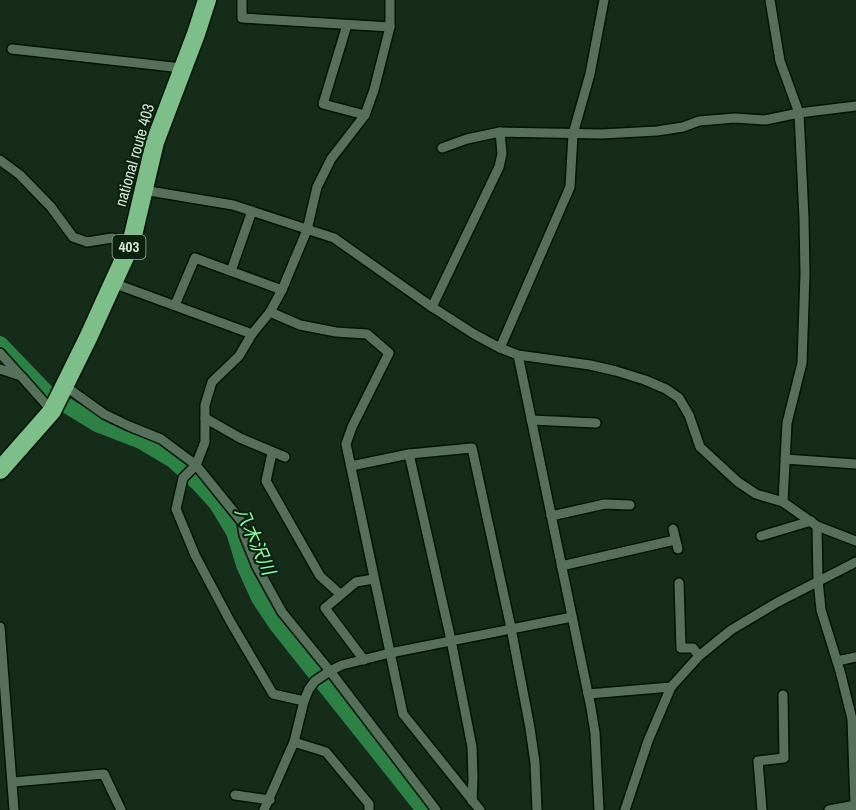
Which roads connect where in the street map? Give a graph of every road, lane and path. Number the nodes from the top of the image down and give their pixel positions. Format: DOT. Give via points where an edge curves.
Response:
graph roads {
  1 [pos="207,0"];
  2 [pos="242,0"];
  3 [pos="390,0"];
  4 [pos="604,0"];
  5 [pos="770,0"];
  6 [pos="347,24"];
  7 [pos="390,27"];
  8 [pos="12,49"];
  9 [pos="182,68"];
  10 [pos="856,106"];
  11 [pos="799,113"];
  12 [pos="365,115"];
  13 [pos="500,132"];
  14 [pos="573,134"];
  15 [pos="442,148"];
  16 [pos="0,160"];
  17 [pos="143,190"];
  18 [pos="252,211"];
  19 [pos="307,230"];
  20 [pos="130,244"];
  21 [pos="231,271"];
  22 [pos="113,283"];
  23 [pos="282,290"];
  24 [pos="175,306"];
  25 [pos="432,307"];
  26 [pos="270,312"];
  27 [pos="252,334"];
  28 [pos="501,348"];
  29 [pos="0,353"];
  30 [pos="518,355"];
  31 [pos="0,369"];
  32 [pos="21,376"];
  33 [pos="65,386"];
  34 [pos="52,411"];
  35 [pos="205,418"];
  36 [pos="531,420"];
  37 [pos="596,423"];
  38 [pos="272,453"];
  39 [pos="409,454"];
  40 [pos="285,457"];
  41 [pos="785,459"];
  42 [pos="856,464"];
  43 [pos="196,465"];
  44 [pos="351,466"];
  45 [pos="0,470"];
  46 [pos="783,502"];
  47 [pos="630,506"];
  48 [pos="551,516"];
  49 [pos="814,524"];
  50 [pos="673,529"];
  51 [pos="760,536"];
  52 [pos="856,541"];
  53 [pos="856,562"];
  54 [pos="561,566"];
  55 [pos="374,579"];
  56 [pos="818,580"];
  57 [pos="679,583"];
  58 [pos="340,594"];
  59 [pos="572,617"];
  60 [pos="0,627"];
  61 [pos="511,628"];
  62 [pos="451,640"];
  63 [pos="390,653"];
  64 [pos="699,656"];
  65 [pos="856,657"];
  66 [pos="364,660"];
  67 [pos="837,661"];
  68 [pos="328,672"];
  69 [pos="671,687"];
  70 [pos="588,694"];
  71 [pos="783,695"];
  72 [pos="304,700"];
  73 [pos="4,726"];
  74 [pos="294,742"];
  75 [pos="13,783"];
  76 [pos="234,795"];
  77 [pos="270,800"];
  78 [pos="472,801"];
  79 [pos="856,806"];
  80 [pos="14,810"];
  81 [pos="121,810"];
  82 [pos="264,810"];
  83 [pos="369,810"];
  84 [pos="436,810"];
  85 [pos="480,810"];
  86 [pos="537,810"];
  87 [pos="599,810"];
  88 [pos="625,810"];
  89 [pos="762,810"];
  90 [pos="829,810"];
  1 -- 9 [label="highway, national route 403 / 403"];
  2 -- 6 [label="street" via="242,18"];
  3 -- 7 [label="street"];
  4 -- 14 [label="street" via="590,74"];
  5 -- 11 [label="street" via="780,61"];
  6 -- 7 [label="street"];
  6 -- 12 [label="street" via="323,104"];
  7 -- 12 [label="street"];
  8 -- 9 [label="street"];
  9 -- 17 [label="highway, national route 403 / 403" via="155,142"];
  10 -- 11 [label="street"];
  11 -- 14 [label="street" via="765,120 699,121 657,131"];
  11 -- 41 [label="street" via="805,274 802,363 787,423"];
  12 -- 19 [label="street" via="331,159 317,187"];
  13 -- 14 [label="street"];
  13 -- 15 [label="street"];
  13 -- 25 [label="street" via="500,167"];
  14 -- 28 [label="street" via="570,187"];
  16 -- 20 [label="street" via="51,207 72,237 87,242 112,238"];
  17 -- 18 [label="street"];
  17 -- 20 [label="highway, national route 403 / 403"];
  18 -- 19 [label="street"];
  18 -- 21 [label="street"];
  19 -- 23 [label="street"];
  19 -- 25 [label="street" via="334,238"];
  20 -- 22 [label="highway, national route 403 / 403"];
  21 -- 23 [label="street"];
  21 -- 24 [label="street" via="195,258"];
  22 -- 24 [label="street"];
  22 -- 33 [label="highway, national route 403 / 403"];
  23 -- 26 [label="street"];
  24 -- 27 [label="street"];
  25 -- 28 [label="street"];
  26 -- 27 [label="street"];
  26 -- 44 [label="street" via="300,325 367,334 388,353 346,444"];
  27 -- 35 [label="street" via="239,356 212,382"];
  28 -- 30 [label="street"];
  29 -- 32 [label="street"];
  30 -- 36 [label="street"];
  30 -- 46 [label="street" via="608,369 666,389 679,398 706,453 756,494"];
  31 -- 32 [label="street"];
  32 -- 34 [label="street"];
  33 -- 34 [label="highway, national route 403 / 403"];
  33 -- 43 [label="street" via="104,414 161,439"];
  34 -- 45 [label="highway, national route 403 / 403"];
  35 -- 38 [label="street"];
  35 -- 43 [label="street" via="205,442"];
  36 -- 37 [label="street"];
  36 -- 48 [label="street"];
  38 -- 40 [label="street"];
  38 -- 58 [label="street" via="266,481 320,576"];
  39 -- 44 [label="street"];
  39 -- 61 [label="street" via="472,448"];
  39 -- 62 [label="street"];
  41 -- 42 [label="street"];
  41 -- 46 [label="street"];
  43 -- 68 [label="street" via="242,522 257,567 282,612"];
  43 -- 72 [label="street" via="183,478 176,508 195,555 273,694"];
  44 -- 55 [label="street"];
  46 -- 49 [label="street"];
  47 -- 48 [label="street" via="605,504"];
  48 -- 54 [label="street"];
  49 -- 51 [label="street"];
  49 -- 52 [label="street"];
  49 -- 56 [label="street"];
  50 -- 54 [label="street" via="677,545"];
  53 -- 56 [label="street"];
  54 -- 59 [label="street"];
  55 -- 58 [label="street" via="356,582"];
  55 -- 63 [label="street"];
  56 -- 64 [label="street" via="731,630"];
  56 -- 67 [label="street" via="821,610"];
  57 -- 64 [label="street" via="681,648 693,648"];
  58 -- 66 [label="street" via="325,608"];
  59 -- 61 [label="street"];
  59 -- 70 [label="street"];
  60 -- 73 [label="street"];
  61 -- 62 [label="street"];
  61 -- 86 [label="street" via="535,763"];
  62 -- 63 [label="street"];
  62 -- 78 [label="street" via="472,747"];
  63 -- 66 [label="street"];
  63 -- 78 [label="street" via="403,714"];
  64 -- 69 [label="street"];
  65 -- 67 [label="street"];
  66 -- 68 [label="street"];
  67 -- 79 [label="street" via="852,719"];
  68 -- 72 [label="street" via="315,681"];
  68 -- 84 [label="street"];
  69 -- 70 [label="street"];
  69 -- 88 [label="street"];
  70 -- 87 [label="street" via="595,733"];
  71 -- 89 [label="street" via="784,758 758,761"];
  72 -- 74 [label="street"];
  73 -- 75 [label="street"];
  74 -- 77 [label="street"];
  74 -- 83 [label="street" via="326,752 369,804"];
  75 -- 80 [label="street"];
  75 -- 81 [label="street" via="104,774"];
  76 -- 77 [label="street"];
  77 -- 82 [label="street"];
  78 -- 85 [label="street"];
  79 -- 90 [label="street"];
}
